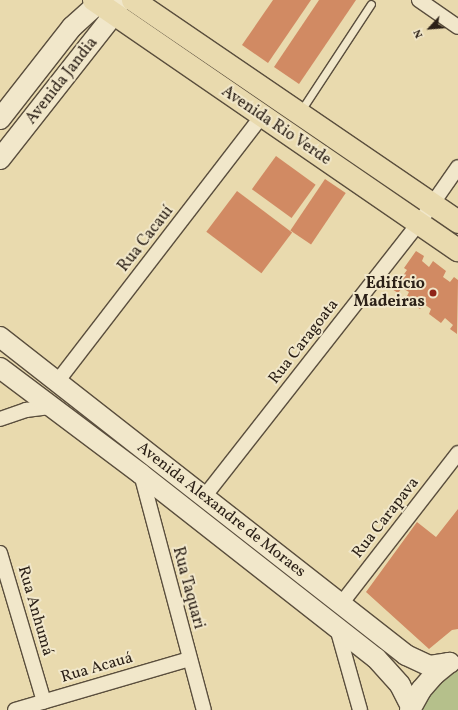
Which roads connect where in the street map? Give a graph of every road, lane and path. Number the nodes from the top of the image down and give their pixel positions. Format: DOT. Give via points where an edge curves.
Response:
graph roads {
  1 [pos="133,0"];
  2 [pos="419,0"];
  3 [pos="106,3"];
  4 [pos="371,4"];
  5 [pos="458,27"];
  6 [pos="299,114"];
  7 [pos="262,116"];
  8 [pos="0,119"];
  9 [pos="0,159"];
  10 [pos="458,167"];
  11 [pos="432,205"];
  12 [pos="458,222"];
  13 [pos="419,223"];
  14 [pos="458,250"];
  15 [pos="0,337"];
  16 [pos="0,368"];
  17 [pos="57,382"];
  18 [pos="50,406"];
  19 [pos="0,419"];
  20 [pos="458,453"];
  21 [pos="141,474"];
  22 [pos="204,497"];
  23 [pos="0,553"];
  24 [pos="341,604"];
  25 [pos="337,628"];
  26 [pos="189,659"];
  27 [pos="454,661"];
  28 [pos="44,702"];
  29 [pos="411,708"];
  30 [pos="15,710"];
  31 [pos="204,710"];
  32 [pos="360,710"];
  1 -- 6 [label="main road, Avenida Rio Verde"];
  2 -- 5 [label="street"];
  3 -- 7 [label="main road, Avenida Rio Verde"];
  3 -- 8 [label="main road, Avenida Jandia" via="72,27"];
  3 -- 9 [label="main road, Avenida Jandia"];
  4 -- 6 [label="lane"];
  6 -- 11 [label="main road, Avenida Rio Verde"];
  7 -- 13 [label="main road, Avenida Rio Verde"];
  7 -- 17 [label="street, Rua Cacauí"];
  10 -- 11 [label="street, Rua Caragoata"];
  11 -- 12 [label="main road, Avenida Rio Verde"];
  11 -- 13 [label="street, Rua Caragoata"];
  13 -- 14 [label="main road, Avenida Rio Verde"];
  13 -- 22 [label="street, Rua Caragoata"];
  15 -- 17 [label="main road, Avenida Alexandre de Moraes"];
  16 -- 18 [label="main road, Avenida Alexandre de Moraes"];
  17 -- 22 [label="main road, Avenida Alexandre de Moraes"];
  18 -- 19 [label="street" via="26,410"];
  18 -- 21 [label="main road, Avenida Alexandre de Moraes"];
  20 -- 24 [label="street, Rua Carapava"];
  21 -- 25 [label="main road, Avenida Alexandre de Moraes"];
  21 -- 26 [label="street, Rua Taquari"];
  22 -- 24 [label="main road, Avenida Alexandre de Moraes"];
  23 -- 28 [label="street, Rua Anhumá"];
  24 -- 27 [label="main road, Avenida Alexandre de Moraes" via="406,655 430,666"];
  25 -- 29 [label="main road, Avenida Alexandre de Moraes" via="376,658 400,685"];
  25 -- 32 [label="street"];
  26 -- 28 [label="street, Rua Acauá"];
  26 -- 31 [label="street, Rua Taquari"];
  27 -- 29 [label="main road" via="434,675 421,690"];
  28 -- 30 [label="street, Rua Acauá"];
}
